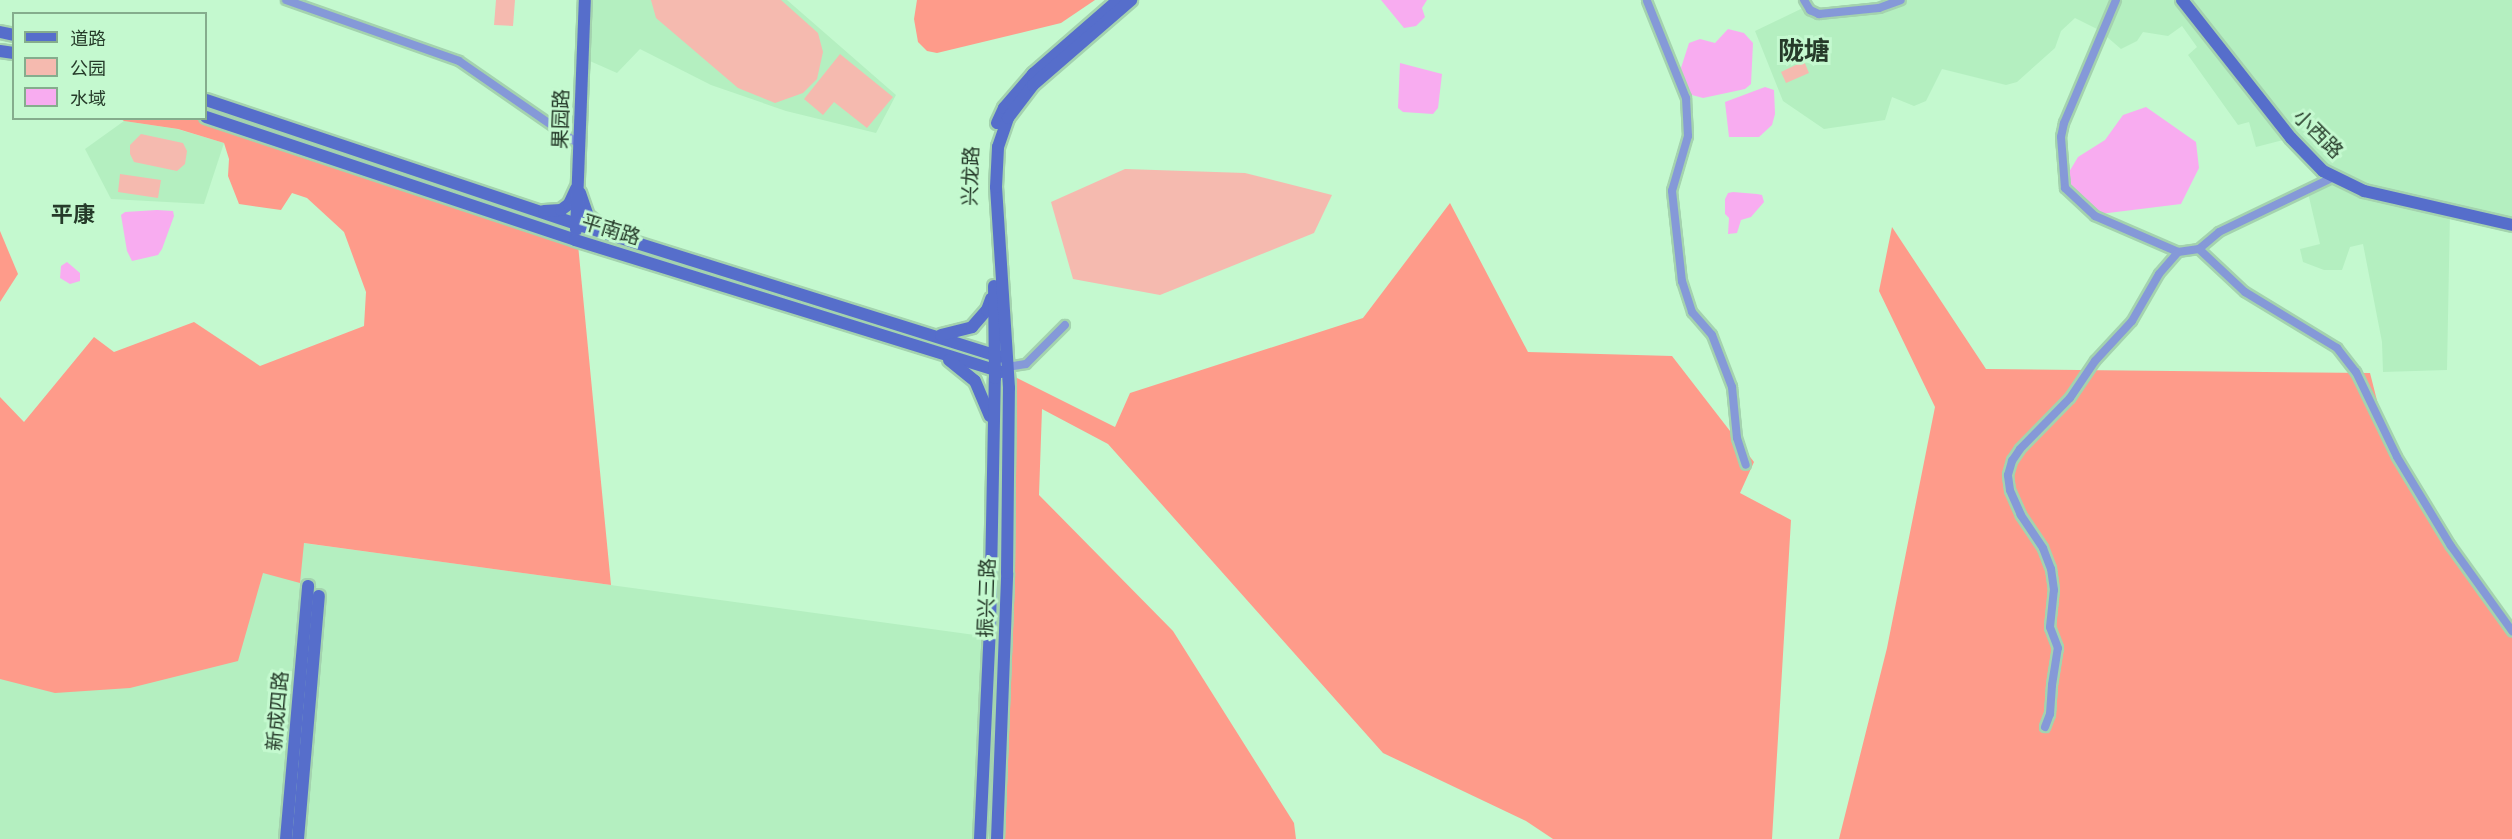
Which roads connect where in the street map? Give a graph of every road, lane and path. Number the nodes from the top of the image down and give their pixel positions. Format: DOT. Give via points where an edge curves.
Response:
graph roads {
  1 [pos="286,0"];
  2 [pos="585,0"];
  3 [pos="1118,0"];
  4 [pos="1131,0"];
  5 [pos="1647,0"];
  6 [pos="1804,0"];
  7 [pos="1901,0"];
  8 [pos="2116,0"];
  9 [pos="2182,0"];
  10 [pos="207,100"];
  11 [pos="207,117"];
  12 [pos="579,144"];
  13 [pos="2334,177"];
  14 [pos="578,182"];
  15 [pos="532,210"];
  16 [pos="576,224"];
  17 [pos="2512,225"];
  18 [pos="615,237"];
  19 [pos="575,240"];
  20 [pos="2199,249"];
  21 [pos="2178,252"];
  22 [pos="994,292"];
  23 [pos="1065,325"];
  24 [pos="937,336"];
  25 [pos="933,350"];
  26 [pos="1002,365"];
  27 [pos="993,424"];
  28 [pos="1746,465"];
  29 [pos="308,586"];
  30 [pos="319,596"];
  31 [pos="2512,631"];
  32 [pos="2045,727"];
  33 [pos="286,839"];
  34 [pos="298,839"];
  35 [pos="980,839"];
  36 [pos="997,839"];
  1 -- 12 [label="street" via="459,61"];
  2 -- 12 [label="main road, 果园路"];
  3 -- 22 [label="main road, 兴龙路" via="1033,74 1004,108 994,130 988,174"];
  4 -- 26 [label="main road, 兴龙路" via="1033,85 1016,104 1002,132 996,187"];
  5 -- 28 [label="street" via="1686,98 1688,136 1672,191 1682,281 1692,312 1712,335 1732,387 1737,438"];
  6 -- 7 [label="street" via="1810,10 1819,14 1879,8"];
  8 -- 21 [label="street" via="2064,123 2061,137 2065,188 2095,216"];
  9 -- 13 [label="main road, 小西路" via="2291,138"];
  10 -- 15 [label="main road, 平南路"];
  11 -- 19 [label="main road, 平南路"];
  12 -- 14 [label="main road, 果园路"];
  13 -- 17 [label="main road, 小西路" via="2364,191"];
  13 -- 20 [label="street" via="2219,232"];
  14 -- 15 [label="main road" via="574,195 561,210"];
  14 -- 16 [label="main road, 果园路"];
  14 -- 18 [label="main road" via="588,216"];
  15 -- 16 [label="main road, 平南路"];
  16 -- 18 [label="main road, 平南路"];
  16 -- 19 [label="main road, 果园路"];
  18 -- 24 [label="main road, 平南路"];
  19 -- 25 [label="main road, 平南路"];
  20 -- 21 [label="street"];
  20 -- 31 [label="street" via="2245,292 2337,348 2356,372 2397,457 2451,546"];
  21 -- 32 [label="street" via="2159,274 2132,321 2094,361 2070,398 2012,461 2010,490 2043,548 2054,590 2050,627 2058,648"];
  22 -- 24 [label="main road" via="987,310 972,327"];
  22 -- 26 [label="main road, 兴龙路"];
  23 -- 26 [label="street" via="1026,364"];
  24 -- 25 [label="main road"];
  24 -- 26 [label="main road, 平南路"];
  25 -- 26 [label="main road, 平南路"];
  25 -- 27 [label="main road" via="975,381"];
  26 -- 27 [label="main road, 振兴三路"];
  26 -- 36 [label="main road, 振兴三路" via="1007,573"];
  27 -- 35 [label="main road, 振兴三路" via="990,629"];
  29 -- 33 [label="main road, 新成四路"];
  30 -- 34 [label="main road, 新成四路"];
}
